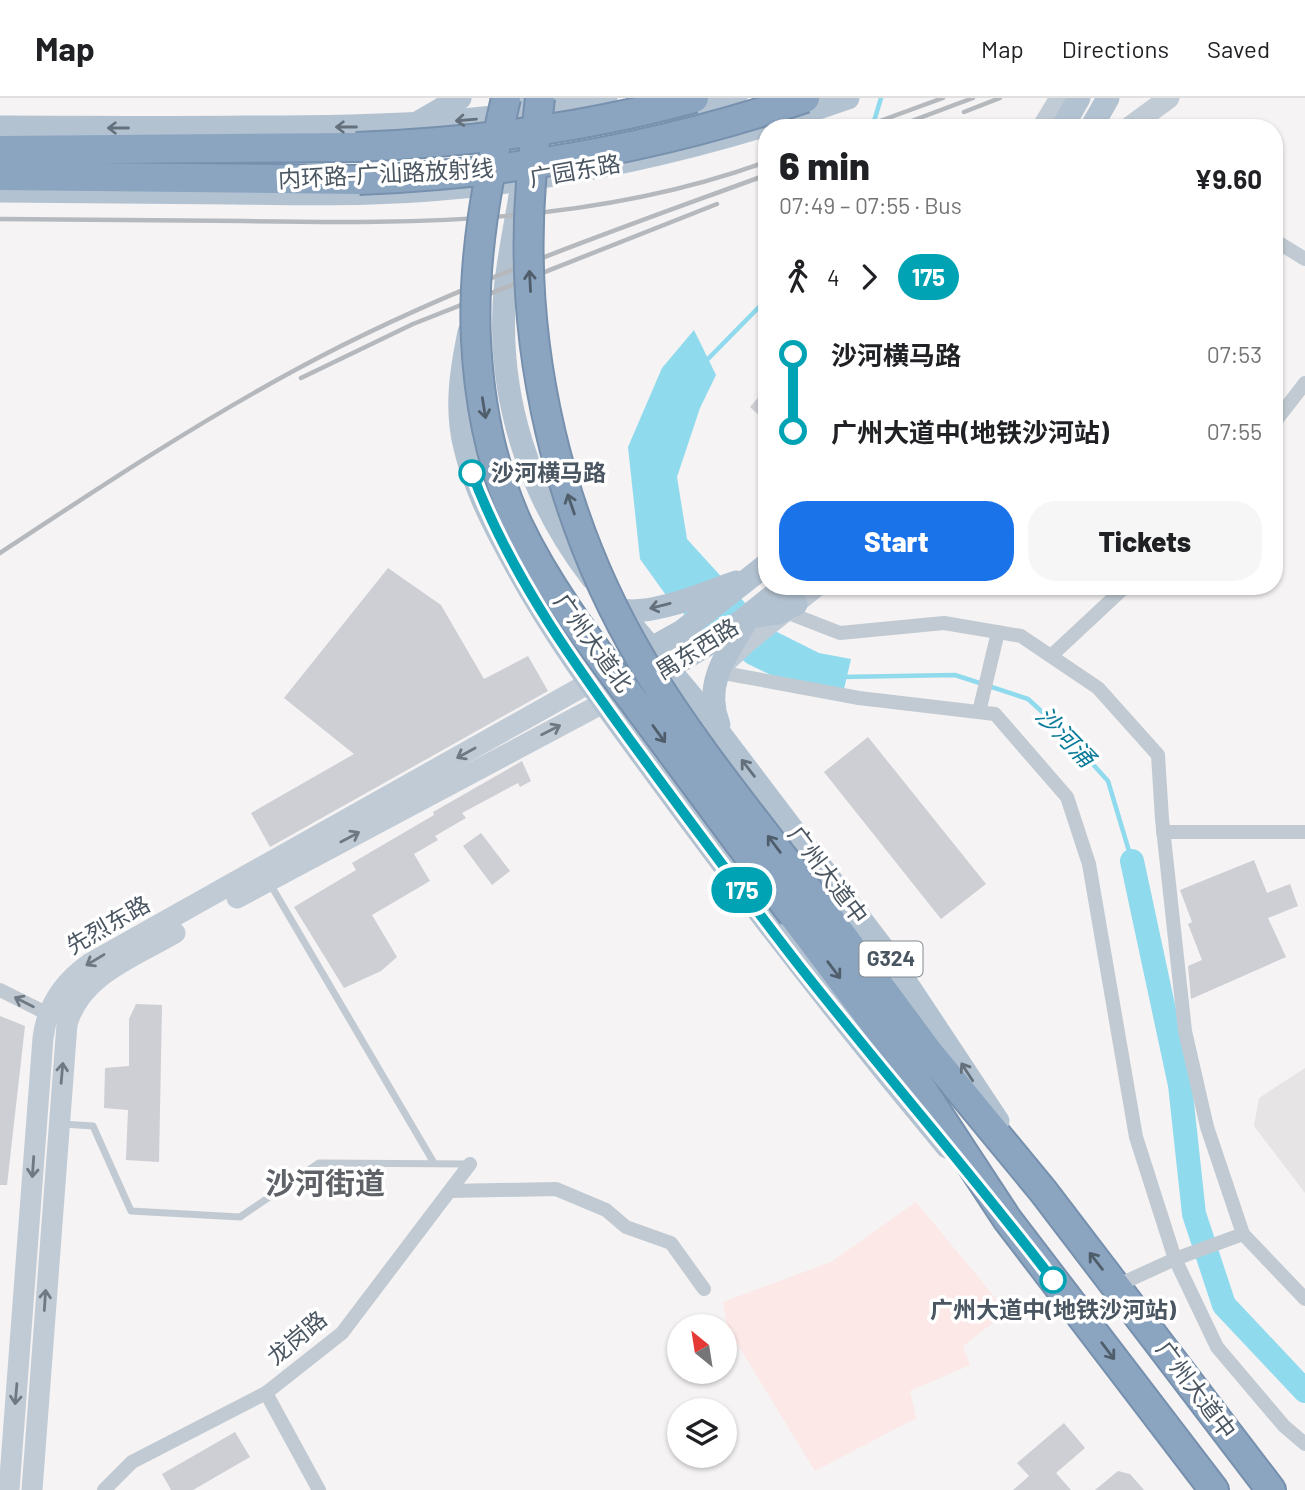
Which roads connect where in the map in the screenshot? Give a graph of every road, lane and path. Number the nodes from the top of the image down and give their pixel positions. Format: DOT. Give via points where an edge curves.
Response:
graph roads {
  1 [pos="460,98"];
  2 [pos="606,98"];
  3 [pos="694,98"];
  4 [pos="736,98"];
  5 [pos="771,98"];
  6 [pos="805,98"];
  7 [pos="848,98"];
  8 [pos="1108,98"];
  9 [pos="1170,98"];
  10 [pos="786,119"];
  11 [pos="1096,119"];
  12 [pos="1141,119"];
  13 [pos="414,125"];
  14 [pos="0,127"];
  15 [pos="758,128"];
  16 [pos="523,135"];
  17 [pos="0,152"];
  18 [pos="0,162"];
  19 [pos="0,176"];
  20 [pos="0,191"];
  21 [pos="1283,246"];
  22 [pos="1305,259"];
  23 [pos="1305,383"];
  24 [pos="1283,411"];
  25 [pos="758,569"];
  26 [pos="719,595"];
  27 [pos="1116,595"];
  28 [pos="789,601"];
  29 [pos="617,609"];
  30 [pos="748,625"];
  31 [pos="998,632"];
  32 [pos="652,648"];
  33 [pos="1051,656"];
  34 [pos="670,668"];
  35 [pos="718,672"];
  36 [pos="589,683"];
  37 [pos="604,704"];
  38 [pos="980,708"];
  39 [pos="724,737"];
  40 [pos="1163,832"];
  41 [pos="1305,832"];
  42 [pos="265,875"];
  43 [pos="804,907"];
  44 [pos="0,990"];
  45 [pos="48,1014"];
  46 [pos="58,1123"];
  47 [pos="434,1163"];
  48 [pos="470,1164"];
  49 [pos="450,1191"];
  50 [pos="1043,1192"];
  51 [pos="1007,1219"];
  52 [pos="1243,1234"];
  53 [pos="1175,1259"];
  54 [pos="1116,1286"];
  55 [pos="704,1289"];
  56 [pos="1305,1298"];
  57 [pos="267,1393"];
  58 [pos="1305,1444"];
  59 [pos="1196,1477"];
  60 [pos="9,1490"];
  61 [pos="32,1490"];
  62 [pos="104,1490"];
  63 [pos="319,1490"];
  64 [pos="1214,1490"];
  65 [pos="1271,1490"];
  1 -- 13 [label="main road"];
  2 -- 16 [label="main road, 广园东路"];
  3 -- 17 [label="highway, 内环路-广汕路放射线, bridge" via="550,128 465,140"];
  4 -- 16 [label="main road" via="649,122"];
  5 -- 16 [label="main road" via="663,129 553,151"];
  6 -- 19 [label="highway, 内环路-广汕路放射线, bridge" via="627,147 434,177 302,181"];
  7 -- 10 [label="main road, 广园东路"];
  8 -- 11 [label="main road"];
  9 -- 12 [label="street"];
  13 -- 14 [label="main road, 广园东路, one-way"];
  16 -- 13 [label="main road, 广园东路, one-way"];
  15 -- 16 [label="main road, 广园东路" via="564,174"];
  16 -- 17 [label="main road" via="491,148 408,157 282,159"];
  16 -- 18 [label="main road" via="470,160 350,167"];
  16 -- 20 [label="main road, 广园东路" via="382,193"];
  16 -- 29 [label="main road, 广州大道北" via="504,312 513,412 528,468 549,511 580,562"];
  16 -- 36 [label="main road, 广州大道北" via="462,369 459,409 464,445 482,500 536,600"];
  43 -- 16 [label="highway, 广州大道北, one-way, bridge" via="653,679 613,608 579,529 547,416 532,317 530,183"];
  16 -- 43 [label="highway, 广州大道北, one-way, bridge" via="482,226 475,323 486,422 508,500 567,610"];
  21 -- 22 [label="street"];
  23 -- 24 [label="street"];
  25 -- 26 [label="main road, 禺东西路"];
  26 -- 29 [label="main road, one-way" via="639,611"];
  26 -- 30 [label="main road"];
  26 -- 32 [label="main road, 禺东西路" via="682,631"];
  27 -- 33 [label="street"];
  28 -- 30 [label="main road" via="778,613"];
  28 -- 31 [label="street" via="840,633 944,623"];
  29 -- 32 [label="main road, 广州大道北"];
  30 -- 34 [label="main road, 禺东西路"];
  30 -- 35 [label="main road, G324"];
  31 -- 33 [label="street" via="1021,636"];
  31 -- 38 [label="street"];
  32 -- 34 [label="main road, 广州大道北"];
  32 -- 36 [label="main road, 禺东西路"];
  33 -- 40 [label="street" via="1098,688 1158,755"];
  34 -- 37 [label="main road, 禺东西路"];
  34 -- 39 [label="main road, 广州大道北"];
  35 -- 38 [label="street" via="859,698"];
  35 -- 39 [label="main road, G324" via="713,710"];
  36 -- 37 [label="main road, 广州大道中"];
  36 -- 42 [label="street, 先烈东路, one-way"];
  42 -- 37 [label="street, 先烈东路, one-way"];
  37 -- 51 [label="main road, 广州大道中" via="800,968"];
  38 -- 53 [label="street" via="995,714 1067,797 1090,864 1136,1137"];
  50 -- 39 [label="main road, 广州大道中 / G324, one-way" via="910,985"];
  40 -- 41 [label="street"];
  40 -- 52 [label="street" via="1185,1031 1207,1127"];
  42 -- 45 [label="street, 先烈东路, one-way" via="89,964 66,983"];
  46 -- 42 [label="street, 先烈东路, one-way" via="67,1024 85,988"];
  42 -- 47 [label="lane"];
  43 -- 50 [label="highway, 广州大道中"];
  43 -- 51 [label="highway, 广州大道中, one-way"];
  45 -- 44 [label="street, one-way"];
  45 -- 60 [label="street, 先烈东路, one-way"];
  46 -- 47 [label="lane" via="93,1126 131,1211 240,1217 319,1163"];
  61 -- 46 [label="street, 先烈东路, one-way"];
  47 -- 48 [label="lane"];
  48 -- 49 [label="street, 龙岗路"];
  49 -- 55 [label="street" via="556,1189 606,1210 626,1227 671,1242"];
  49 -- 57 [label="street, 龙岗路" via="342,1333"];
  54 -- 50 [label="highway, 广州大道中 / G324, one-way"];
  51 -- 59 [label="highway, 广州大道中, one-way"];
  52 -- 53 [label="street"];
  52 -- 56 [label="street"];
  53 -- 54 [label="street"];
  53 -- 58 [label="street" via="1217,1347"];
  54 -- 65 [label="highway, 广州大道中 / G324"];
  57 -- 62 [label="street, 龙岗路" via="132,1462"];
  57 -- 63 [label="street"];
  59 -- 64 [label="highway, 广州大道中"];
}
